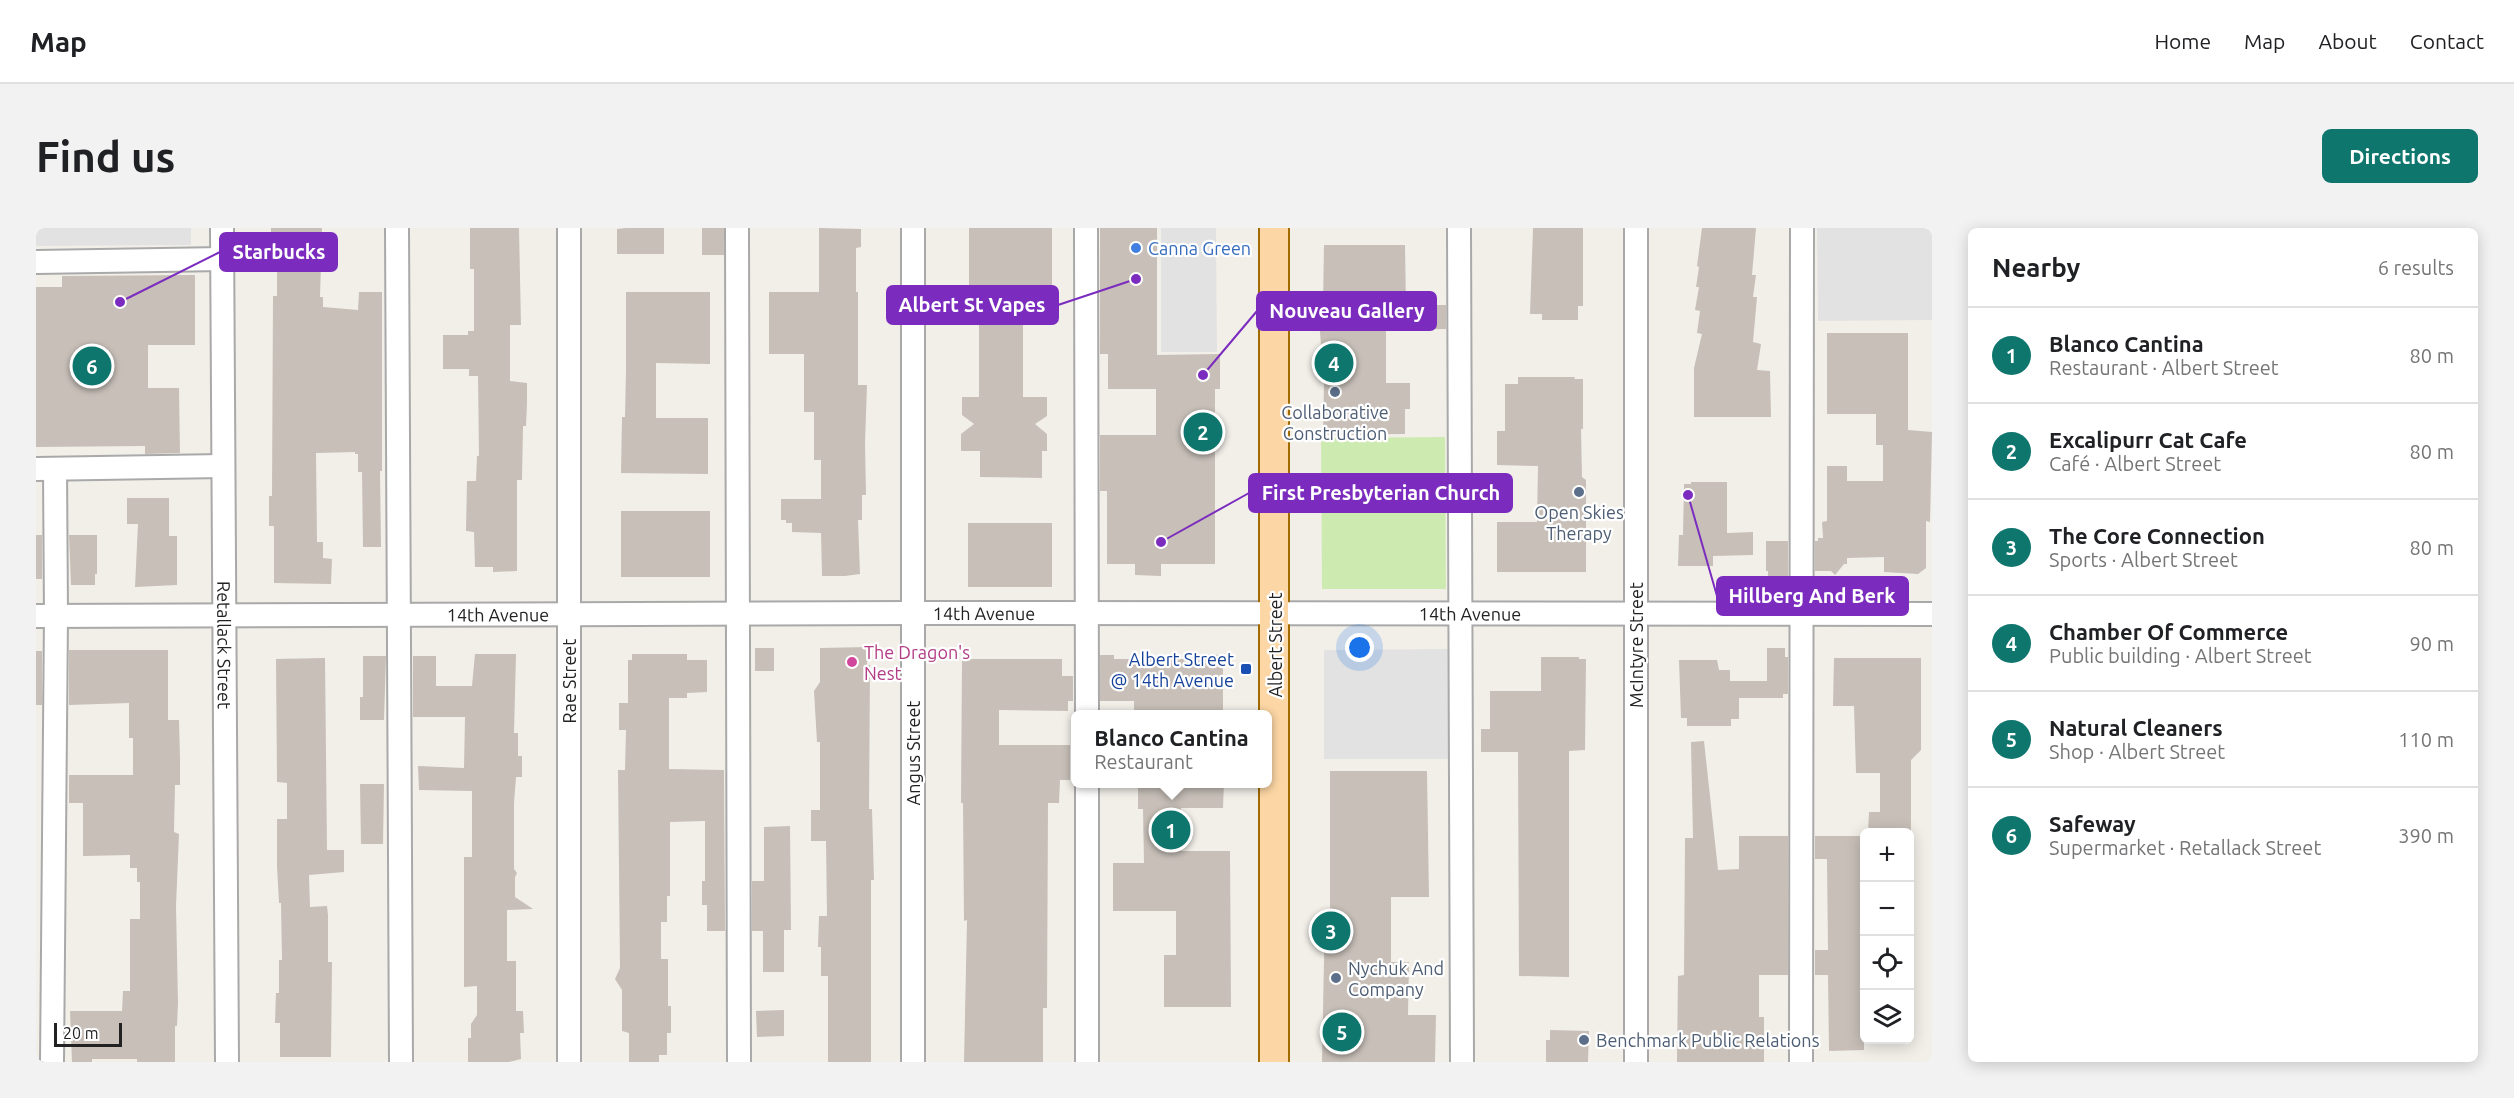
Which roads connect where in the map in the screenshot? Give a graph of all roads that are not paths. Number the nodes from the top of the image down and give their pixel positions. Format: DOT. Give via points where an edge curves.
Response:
graph roads {
  1 [pos="222,228"];
  2 [pos="397,228"];
  3 [pos="569,228"];
  4 [pos="737,228"];
  5 [pos="913,228"];
  6 [pos="1086,228"];
  7 [pos="1274,228"];
  8 [pos="1459,228"];
  9 [pos="1636,228"];
  10 [pos="1802,228"];
  11 [pos="223,259"];
  12 [pos="36,262"];
  13 [pos="224,466"];
  14 [pos="45,469"];
  15 [pos="913,613"];
  16 [pos="569,614"];
  17 [pos="738,614"];
  18 [pos="1087,614"];
  19 [pos="1636,614"];
  20 [pos="1801,614"];
  21 [pos="1932,614"];
  22 [pos="225,615"];
  23 [pos="399,615"];
  24 [pos="1275,615"];
  25 [pos="1462,615"];
  26 [pos="46,616"];
  27 [pos="1087,710"];
  28 [pos="1087,788"];
  29 [pos="52,1062"];
  30 [pos="227,1062"];
  31 [pos="401,1062"];
  32 [pos="569,1062"];
  33 [pos="739,1062"];
  34 [pos="913,1062"];
  35 [pos="1087,1062"];
  36 [pos="1274,1062"];
  37 [pos="1462,1062"];
  38 [pos="1636,1062"];
  39 [pos="1801,1062"];
  1 -- 11 [label="street, Retallack Street"];
  2 -- 23 [label="street"];
  3 -- 16 [label="street, Rae Street"];
  4 -- 17 [label="street"];
  5 -- 15 [label="street, Angus Street"];
  6 -- 18 [label="street"];
  7 -- 24 [label="main road, Albert Street"];
  8 -- 25 [label="street"];
  9 -- 19 [label="street, McIntyre Street"];
  10 -- 20 [label="street"];
  11 -- 12 [label="street"];
  11 -- 13 [label="street, Retallack Street"];
  13 -- 14 [label="street"];
  13 -- 22 [label="street, Retallack Street"];
  14 -- 26 [label="street"];
  15 -- 17 [label="street, 14th Avenue"];
  15 -- 18 [label="street, 14th Avenue"];
  15 -- 34 [label="street, Angus Street"];
  16 -- 17 [label="street, 14th Avenue"];
  16 -- 23 [label="street, 14th Avenue"];
  16 -- 32 [label="street, Rae Street"];
  17 -- 33 [label="street"];
  18 -- 24 [label="street, 14th Avenue"];
  18 -- 27 [label="street"];
  19 -- 20 [label="street, 14th Avenue"];
  19 -- 25 [label="street, 14th Avenue"];
  19 -- 38 [label="street, McIntyre Street"];
  20 -- 21 [label="street, 14th Avenue"];
  20 -- 39 [label="street"];
  22 -- 23 [label="street, 14th Avenue"];
  22 -- 26 [label="street, 14th Avenue"];
  22 -- 30 [label="street, Retallack Street"];
  23 -- 31 [label="street"];
  24 -- 25 [label="street, 14th Avenue"];
  24 -- 36 [label="main road, Albert Street"];
  25 -- 37 [label="street"];
  26 -- 29 [label="street"];
  28 -- 35 [label="street"];
}
